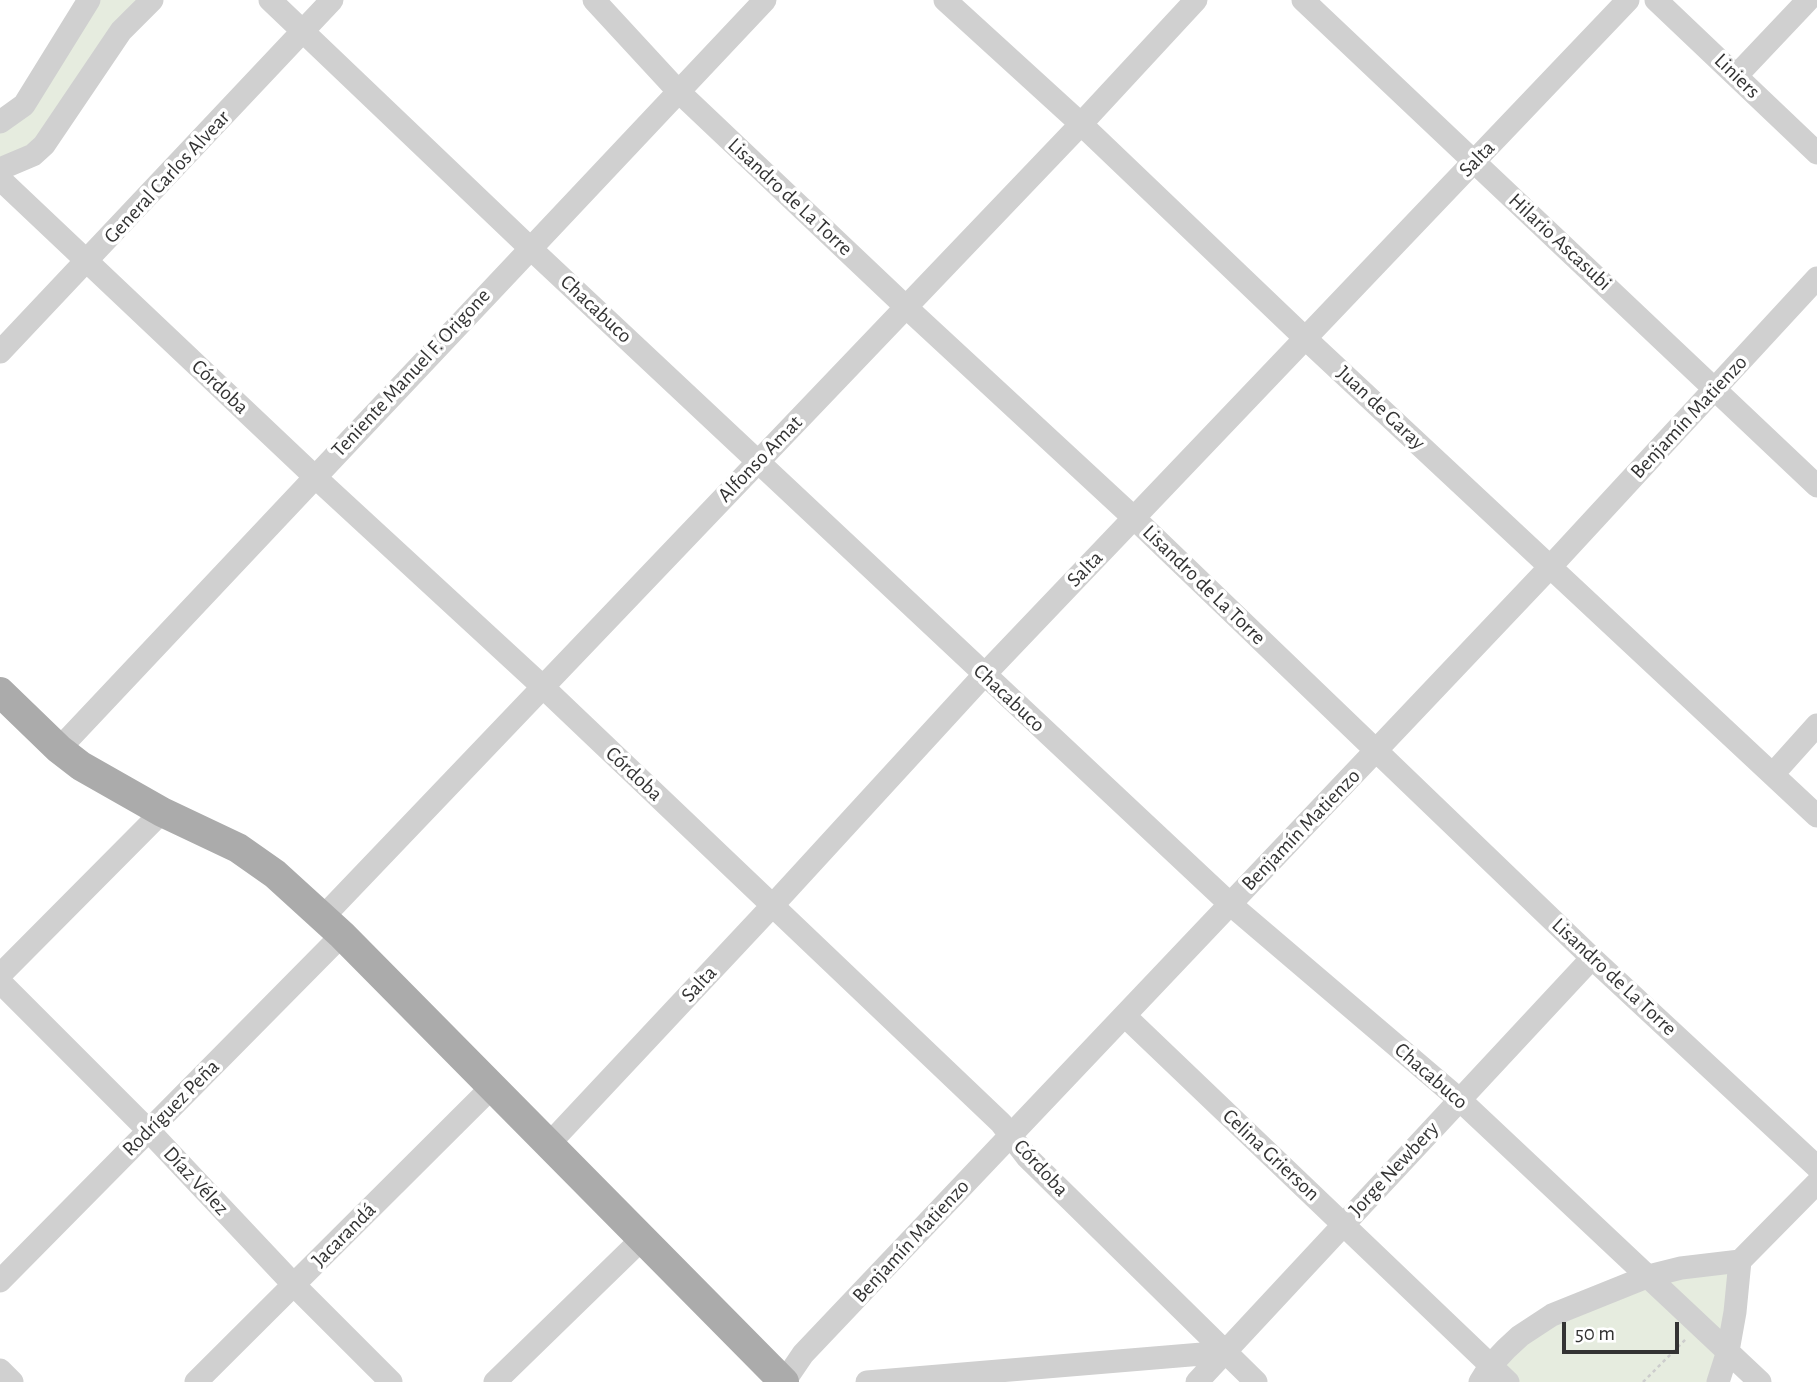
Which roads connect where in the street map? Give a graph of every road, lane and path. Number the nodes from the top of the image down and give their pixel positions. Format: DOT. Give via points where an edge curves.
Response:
graph roads {
  1 [pos="89,0"];
  2 [pos="152,0"];
  3 [pos="270,0"];
  4 [pos="332,0"];
  5 [pos="594,0"];
  6 [pos="765,0"];
  7 [pos="946,0"];
  8 [pos="1196,0"];
  9 [pos="1303,0"];
  10 [pos="1628,0"];
  11 [pos="1656,0"];
  12 [pos="1808,0"];
  13 [pos="303,31"];
  14 [pos="1737,75"];
  15 [pos="678,91"];
  16 [pos="0,122"];
  17 [pos="1081,124"];
  18 [pos="1817,153"];
  19 [pos="1474,161"];
  20 [pos="0,169"];
  21 [pos="0,179"];
  22 [pos="530,248"];
  23 [pos="87,261"];
  24 [pos="1817,278"];
  25 [pos="906,307"];
  26 [pos="1306,338"];
  27 [pos="0,352"];
  28 [pos="1715,387"];
  29 [pos="758,460"];
  30 [pos="314,476"];
  31 [pos="1817,485"];
  32 [pos="1134,518"];
  33 [pos="1551,566"];
  34 [pos="984,675"];
  35 [pos="543,687"];
  36 [pos="0,692"];
  37 [pos="1817,725"];
  38 [pos="59,749"];
  39 [pos="1378,750"];
  40 [pos="1773,774"];
  41 [pos="162,812"];
  42 [pos="1817,817"];
  43 [pos="1230,904"];
  44 [pos="773,905"];
  45 [pos="333,926"];
  46 [pos="1592,958"];
  47 [pos="0,975"];
  48 [pos="0,982"];
  49 [pos="1125,1016"];
  50 [pos="492,1087"];
  51 [pos="1460,1100"];
  52 [pos="149,1132"];
  53 [pos="1011,1136"];
  54 [pos="549,1144"];
  55 [pos="1817,1167"];
  56 [pos="1817,1183"];
  57 [pos="1343,1223"];
  58 [pos="642,1239"];
  59 [pos="1740,1261"];
  60 [pos="1649,1276"];
  61 [pos="0,1281"];
  62 [pos="294,1285"];
  63 [pos="1700,1325"];
  64 [pos="1728,1351"];
  65 [pos="1226,1352"];
  66 [pos="0,1370"];
  67 [pos="1485,1374"];
  68 [pos="12,1382"];
  69 [pos="196,1382"];
  70 [pos="391,1382"];
  71 [pos="495,1382"];
  72 [pos="784,1382"];
  73 [pos="867,1382"];
  74 [pos="1196,1382"];
  75 [pos="1255,1382"];
  76 [pos="1508,1382"];
  77 [pos="1643,1382"];
  78 [pos="1718,1382"];
  79 [pos="1760,1382"];
  1 -- 16 [label="street" via="24,105"];
  2 -- 20 [label="street" via="121,32 44,145 33,155"];
  3 -- 13 [label="street, Chacabuco"];
  4 -- 13 [label="street, General Carlos Alvear"];
  5 -- 15 [label="street, Lisandro de La Torre"];
  6 -- 15 [label="street, Teniente Manuel F. Origone"];
  7 -- 17 [label="street, Juan de Garay"];
  8 -- 17 [label="street, Alfonso Amat"];
  9 -- 19 [label="street, Hilario Ascasubi"];
  10 -- 19 [label="street, Salta"];
  11 -- 14 [label="street, Liniers"];
  12 -- 14 [label="street"];
  13 -- 22 [label="street, Chacabuco"];
  13 -- 23 [label="street, General Carlos Alvear"];
  14 -- 18 [label="street, Liniers"];
  15 -- 22 [label="street, Teniente Manuel F. Origone"];
  15 -- 25 [label="street, Lisandro de La Torre"];
  17 -- 25 [label="street, Alfonso Amat"];
  17 -- 26 [label="street, Juan de Garay"];
  19 -- 26 [label="street, Salta"];
  19 -- 28 [label="street, Hilario Ascasubi"];
  21 -- 23 [label="street, Córdoba"];
  22 -- 29 [label="street, Chacabuco"];
  22 -- 30 [label="street, Teniente Manuel F. Origone"];
  23 -- 27 [label="street, General Carlos Alvear"];
  23 -- 30 [label="street, Córdoba"];
  24 -- 28 [label="street, Benjamín Matienzo"];
  25 -- 29 [label="street, Alfonso Amat"];
  25 -- 32 [label="street, Lisandro de La Torre"];
  26 -- 32 [label="street, Salta"];
  26 -- 33 [label="street, Juan de Garay"];
  28 -- 31 [label="street, Hilario Ascasubi"];
  28 -- 33 [label="street, Benjamín Matienzo"];
  29 -- 34 [label="street, Chacabuco"];
  29 -- 35 [label="street, Alfonso Amat"];
  30 -- 35 [label="street, Córdoba"];
  30 -- 38 [label="street, Teniente Manuel F. Origone"];
  32 -- 34 [label="street, Salta"];
  32 -- 39 [label="street, Lisandro de La Torre"];
  33 -- 39 [label="street, Benjamín Matienzo"];
  33 -- 40 [label="street, Juan de Garay"];
  34 -- 43 [label="street, Chacabuco"];
  34 -- 44 [label="street, Salta"];
  35 -- 44 [label="street, Córdoba"];
  35 -- 45 [label="street, Alfonso Amat"];
  36 -- 38 [label="main road"];
  37 -- 40 [label="street"];
  38 -- 41 [label="main road" via="98,777"];
  39 -- 43 [label="street, Benjamín Matienzo"];
  39 -- 46 [label="street, Lisandro de La Torre"];
  40 -- 42 [label="street, Juan de Garay"];
  41 -- 45 [label="main road" via="259,861"];
  41 -- 47 [label="street"];
  43 -- 49 [label="street, Benjamín Matienzo"];
  43 -- 51 [label="street, Chacabuco"];
  44 -- 53 [label="street, Córdoba"];
  44 -- 54 [label="street, Salta"];
  45 -- 50 [label="main road"];
  45 -- 52 [label="street, Rodríguez Peña"];
  46 -- 51 [label="street, Jorge Newbery"];
  46 -- 55 [label="street, Lisandro de La Torre"];
  48 -- 52 [label="street, Díaz Vélez"];
  49 -- 53 [label="street, Benjamín Matienzo"];
  49 -- 57 [label="street, Celina Grierson"];
  50 -- 54 [label="main road"];
  50 -- 62 [label="street, Jacarandá"];
  51 -- 57 [label="street, Jorge Newbery"];
  51 -- 60 [label="street, Chacabuco"];
  52 -- 61 [label="street, Rodríguez Peña"];
  52 -- 62 [label="street, Díaz Vélez"];
  53 -- 65 [label="street, Córdoba"];
  53 -- 72 [label="street, Benjamín Matienzo" via="803,1354"];
  54 -- 58 [label="main road"];
  56 -- 59 [label="street"];
  57 -- 65 [label="street, Jorge Newbery"];
  57 -- 67 [label="street, Celina Grierson"];
  58 -- 71 [label="street"];
  58 -- 72 [label="main road"];
  59 -- 60 [label="street"];
  59 -- 64 [label="street"];
  60 -- 63 [label="street, Chacabuco"];
  60 -- 67 [label="street" via="1552,1315 1520,1336"];
  62 -- 69 [label="street, Jacarandá"];
  62 -- 70 [label="street, Díaz Vélez"];
  63 -- 64 [label="street, Chacabuco"];
  63 -- 77 [label="path"];
  64 -- 78 [label="street"];
  64 -- 79 [label="street, Chacabuco"];
  65 -- 73 [label="street"];
  65 -- 74 [label="street, Jorge Newbery"];
  65 -- 75 [label="street, Córdoba"];
  66 -- 68 [label="street"];
  67 -- 76 [label="street, Celina Grierson"];
}
